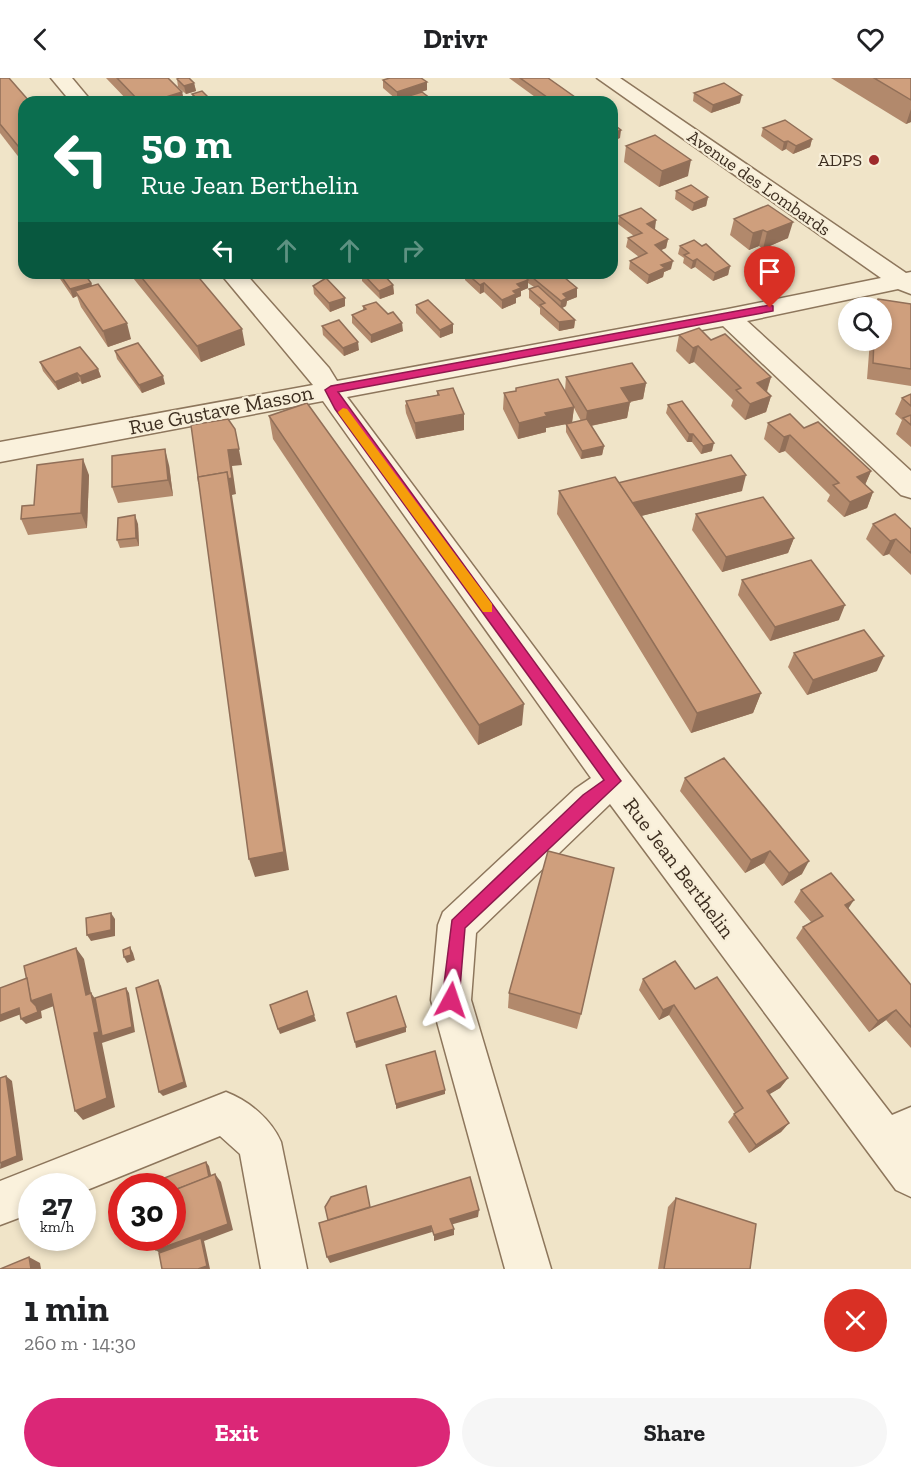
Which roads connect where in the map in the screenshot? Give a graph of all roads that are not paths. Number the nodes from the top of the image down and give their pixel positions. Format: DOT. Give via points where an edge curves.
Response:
graph roads {
  1 [pos="62,78"];
  2 [pos="607,78"];
  3 [pos="77,96"];
  4 [pos="237,279"];
  5 [pos="908,283"];
  6 [pos="728,317"];
  7 [pos="331,390"];
  8 [pos="0,452"];
  9 [pos="911,488"];
  10 [pos="614,781"];
  11 [pos="903,1148"];
  12 [pos="75,1173"];
  13 [pos="18,1196"];
  14 [pos="0,1203"];
  15 [pos="284,1269"];
  16 [pos="528,1269"];
  1 -- 3 [label="street"];
  2 -- 5 [label="street, Avenue des Lombards"];
  4 -- 7 [label="street, Rue Jean Berthelin"];
  5 -- 6 [label="street, Rue Gustave Masson"];
  6 -- 7 [label="street, Rue Gustave Masson"];
  6 -- 9 [label="street"];
  7 -- 8 [label="street, Rue Gustave Masson"];
  7 -- 10 [label="street, Rue Jean Berthelin"];
  10 -- 11 [label="street, Rue Jean Berthelin"];
  10 -- 16 [label="street" via="588,800 457,925 451,1000"];
  12 -- 15 [label="street" via="226,1113 259,1142"];
  13 -- 14 [label="street"];
}
